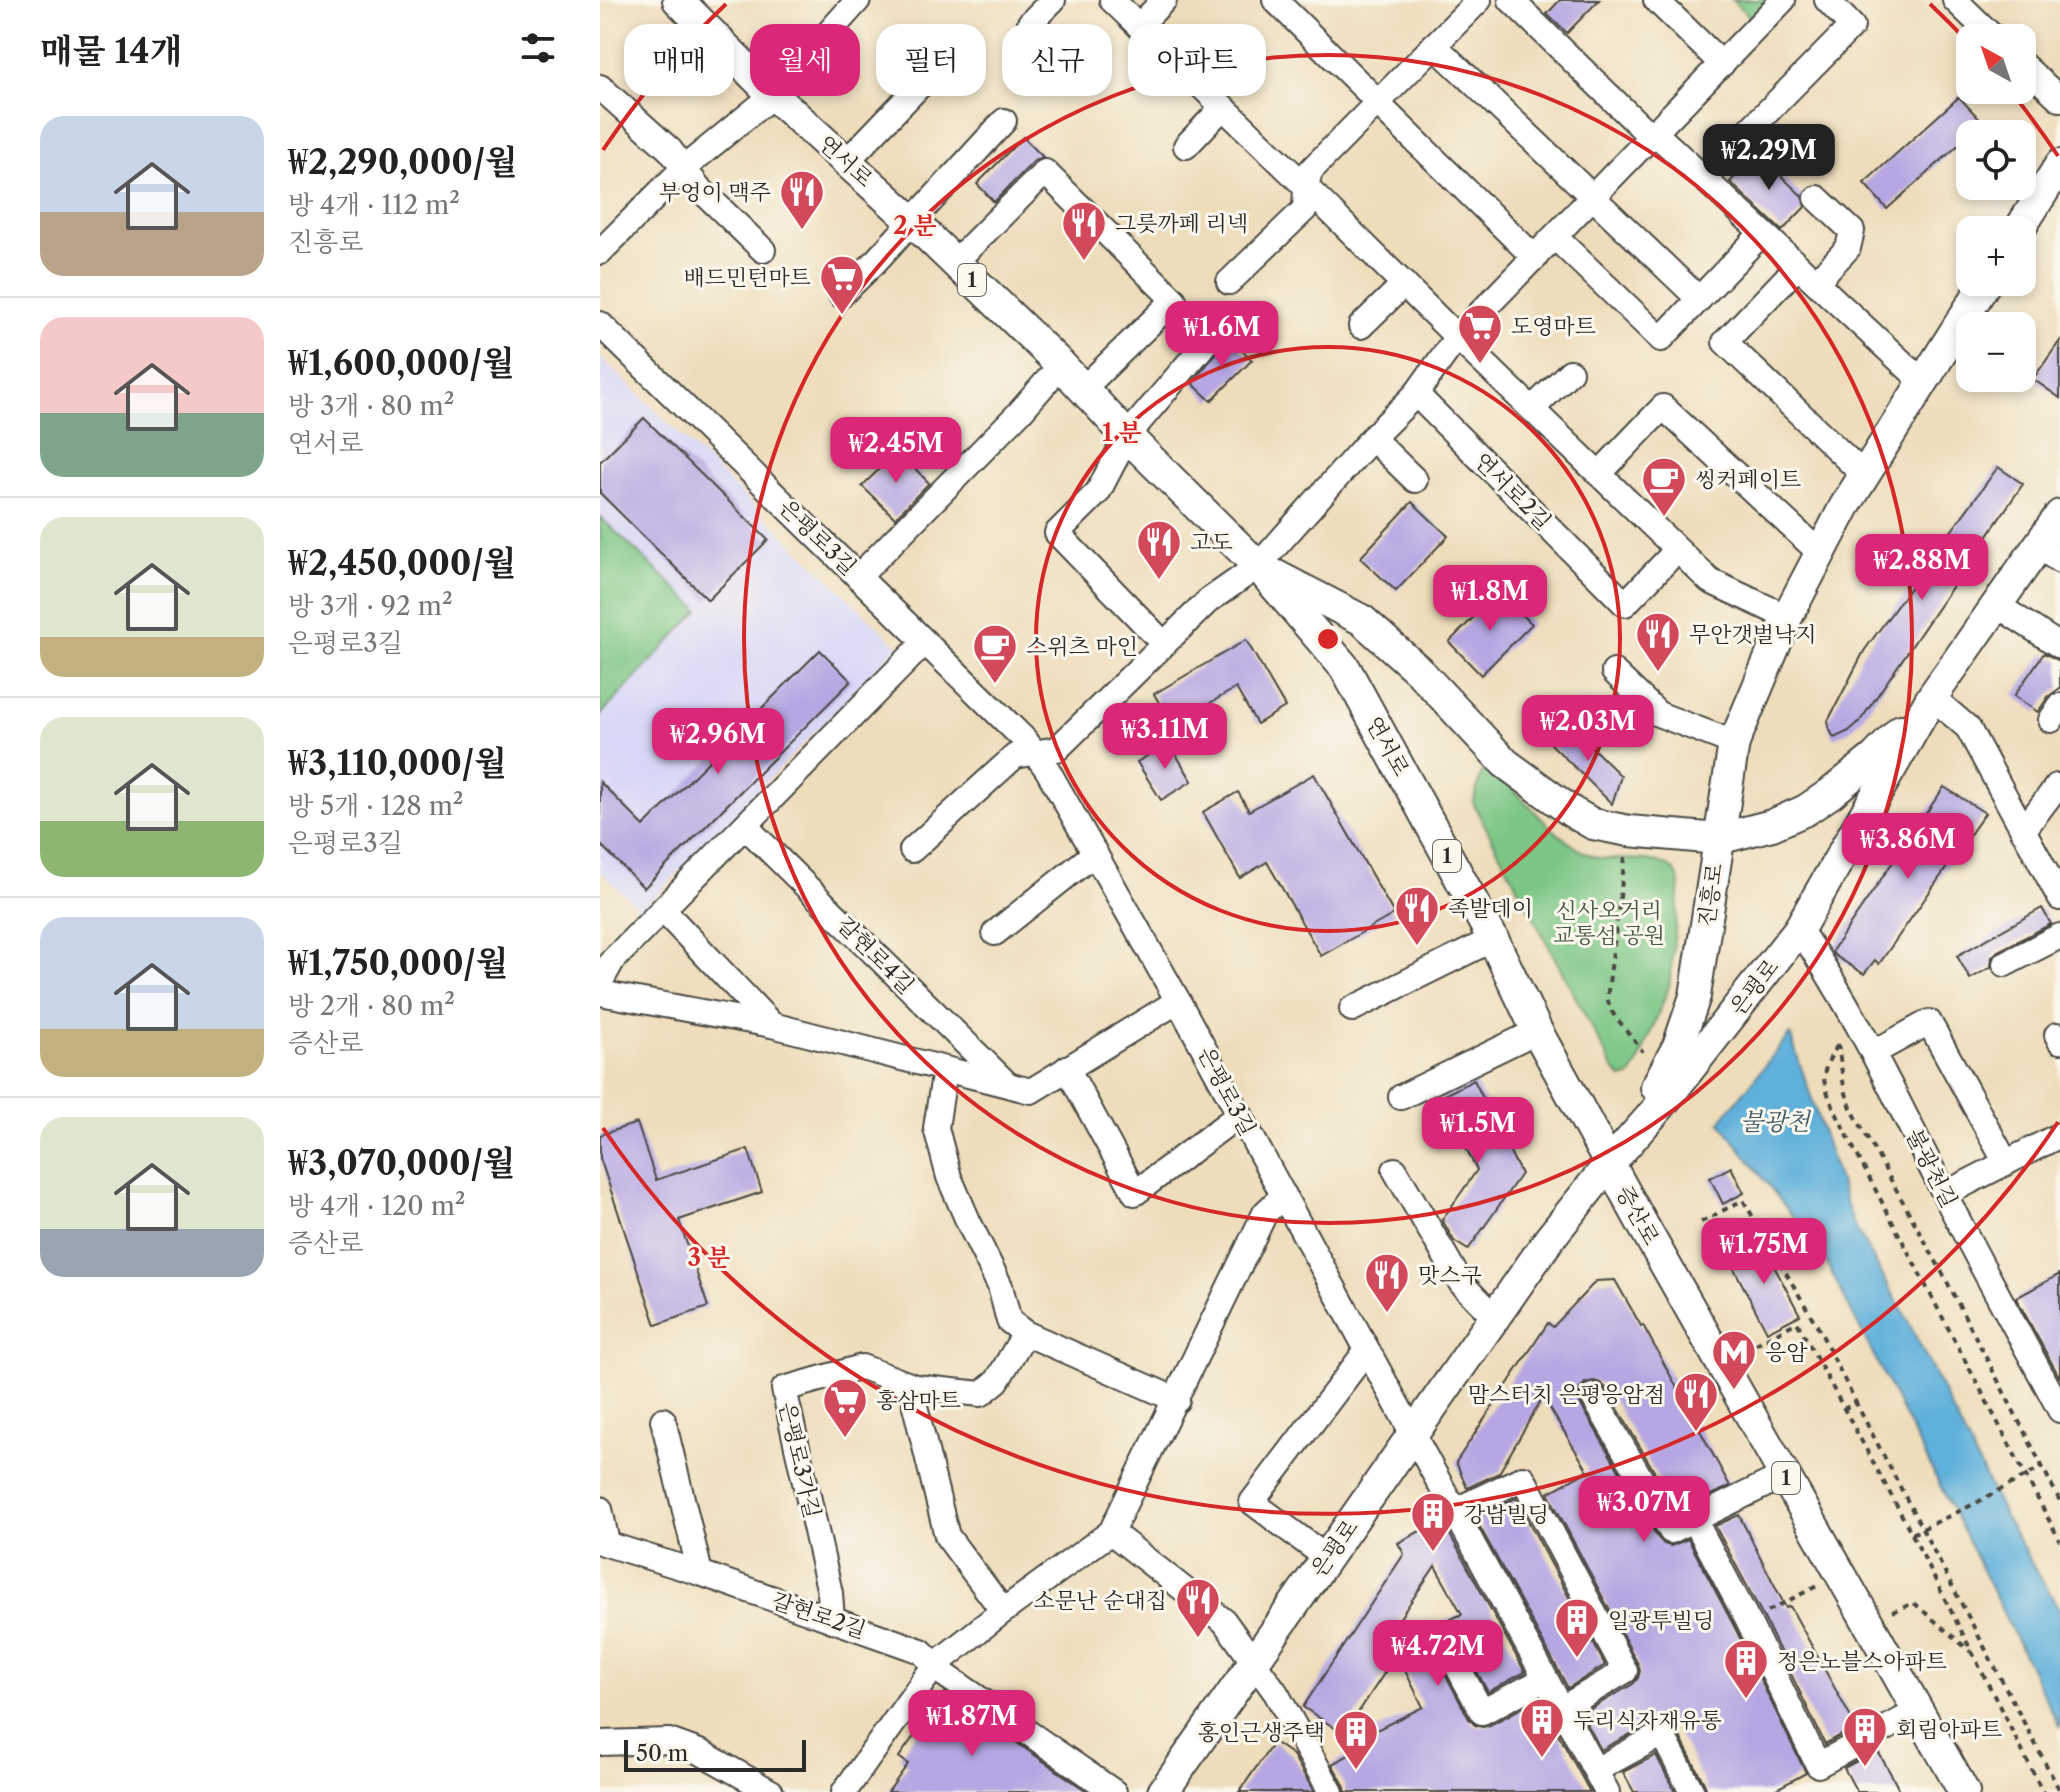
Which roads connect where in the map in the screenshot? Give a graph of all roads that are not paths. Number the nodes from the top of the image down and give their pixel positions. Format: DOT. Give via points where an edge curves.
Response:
graph roads {
  1 [pos="678,0"];
  2 [pos="858,0"];
  3 [pos="1053,0"];
  4 [pos="1112,0"];
  5 [pos="1164,0"];
  6 [pos="1275,0"];
  7 [pos="1479,0"];
  8 [pos="1511,0"];
  9 [pos="1656,0"];
  10 [pos="1783,0"];
  11 [pos="1827,0"];
  12 [pos="1955,0"];
  13 [pos="1030,23"];
  14 [pos="837,24"];
  15 [pos="1137,24"];
  16 [pos="1141,24"];
  17 [pos="1980,24"];
  18 [pos="1434,45"];
  19 [pos="1722,64"];
  20 [pos="750,72"];
  21 [pos="2036,77"];
  22 [pos="600,87"];
  23 [pos="772,96"];
  24 [pos="774,96"];
  25 [pos="910,96"];
  26 [pos="1212,96"];
  27 [pos="2060,99"];
  28 [pos="1377,103"];
  29 [pos="1223,107"];
  30 [pos="1004,121"];
  31 [pos="1655,133"];
  32 [pos="1186,146"];
  33 [pos="846,162"];
  34 [pos="2060,165"];
  35 [pos="684,168"];
  36 [pos="1703,177"];
  37 [pos="1306,187"];
  38 [pos="1592,198"];
  39 [pos="1817,198"];
  40 [pos="2028,216"];
  41 [pos="912,221"];
  42 [pos="1762,233"];
  43 [pos="1555,237"];
  44 [pos="763,250"];
  45 [pos="600,252"];
  46 [pos="1535,258"];
  47 [pos="954,263"];
  48 [pos="1807,274"];
  49 [pos="1229,282"];
  50 [pos="1404,284"];
  51 [pos="841,295"];
  52 [pos="1977,296"];
  53 [pos="1699,299"];
  54 [pos="600,324"];
  55 [pos="1361,326"];
  56 [pos="1457,337"];
  57 [pos="1210,338"];
  58 [pos="1061,365"];
  59 [pos="1570,372"];
  60 [pos="1923,382"];
  61 [pos="1083,389"];
  62 [pos="1416,394"];
  63 [pos="1532,409"];
  64 [pos="1127,436"];
  65 [pos="1372,438"];
  66 [pos="1599,474"];
  67 [pos="1864,475"];
  68 [pos="1415,480"];
  69 [pos="2060,515"];
  70 [pos="1677,550"];
  71 [pos="1820,553"];
  72 [pos="2049,554"];
  73 [pos="1258,566"];
  74 [pos="858,577"];
  75 [pos="1997,605"];
  76 [pos="1787,617"];
  77 [pos="925,642"];
  78 [pos="1164,644"];
  79 [pos="2060,646"];
  80 [pos="1614,672"];
  81 [pos="1932,697"];
  82 [pos="1734,743"];
  83 [pos="1034,752"];
  84 [pos="2060,789"];
  85 [pos="745,826"];
  86 [pos="2023,831"];
  87 [pos="1718,839"];
  88 [pos="912,850"];
  89 [pos="1095,853"];
  90 [pos="2060,898"];
  91 [pos="663,910"];
  92 [pos="1799,929"];
  93 [pos="995,933"];
  94 [pos="2060,936"];
  95 [pos="1493,939"];
  96 [pos="604,964"];
  97 [pos="2005,964"];
  98 [pos="600,993"];
  99 [pos="1178,1001"];
  100 [pos="1352,1009"];
  101 [pos="772,1025"];
  102 [pos="1537,1031"];
  103 [pos="1873,1053"];
  104 [pos="1067,1068"];
  105 [pos="945,1069"];
  106 [pos="1008,1085"];
  107 [pos="1401,1097"];
  108 [pos="1240,1114"];
  109 [pos="2060,1135"];
  110 [pos="1610,1163"];
  111 [pos="2006,1163"];
  112 [pos="1395,1170"];
  113 [pos="1945,1194"];
  114 [pos="1284,1195"];
  115 [pos="1494,1317"];
  116 [pos="1025,1333"];
  117 [pos="1367,1350"];
  118 [pos="915,1387"];
  119 [pos="1593,1396"];
  120 [pos="1177,1400"];
  121 [pos="2060,1410"];
  122 [pos="663,1420"];
  123 [pos="1413,1435"];
  124 [pos="1785,1475"];
  125 [pos="600,1509"];
  126 [pos="1454,1511"];
  127 [pos="1694,1519"];
  128 [pos="1111,1532"];
  129 [pos="603,1543"];
  130 [pos="1327,1558"];
  131 [pos="700,1573"];
  132 [pos="1003,1611"];
  133 [pos="832,1620"];
  134 [pos="1255,1662"];
  135 [pos="1455,1662"];
  136 [pos="935,1665"];
  137 [pos="1545,1679"];
  138 [pos="1561,1709"];
  139 [pos="1918,1711"];
  140 [pos="600,1743"];
  141 [pos="1601,1781"];
  142 [pos="771,1792"];
  143 [pos="844,1792"];
  144 [pos="1114,1792"];
  145 [pos="1163,1792"];
  146 [pos="1331,1792"];
  147 [pos="1692,1792"];
  148 [pos="1964,1792"];
  1 -- 20 [label="main road, 연서로 / 1"];
  2 -- 14 [label="street"];
  3 -- 13 [label="street"];
  4 -- 15 [label="street"];
  5 -- 16 [label="street"];
  6 -- 28 [label="street"];
  7 -- 18 [label="street"];
  8 -- 31 [label="street" via="1642,128"];
  9 -- 19 [label="street"];
  10 -- 19 [label="street"];
  11 -- 36 [label="street" via="1852,26"];
  12 -- 17 [label="street"];
  18 -- 28 [label="street"];
  18 -- 38 [label="street"];
  19 -- 31 [label="street"];
  21 -- 27 [label="street"];
  22 -- 35 [label="street"];
  23 -- 35 [label="street"];
  24 -- 33 [label="main road, 연서로 / 1"];
  25 -- 33 [label="street"];
  26 -- 29 [label="street"];
  28 -- 37 [label="street" via="1310,171"];
  28 -- 46 [label="street"];
  29 -- 32 [label="street"];
  29 -- 37 [label="street"];
  30 -- 41 [label="street"];
  31 -- 36 [label="street"];
  31 -- 38 [label="street"];
  33 -- 41 [label="main road, 연서로 / 1"];
  34 -- 40 [label="main road"];
  35 -- 44 [label="street"];
  35 -- 45 [label="street"];
  36 -- 42 [label="street"];
  37 -- 49 [label="street" via="1305,209"];
  37 -- 50 [label="street"];
  38 -- 43 [label="street"];
  38 -- 53 [label="street"];
  39 -- 48 [label="street" via="1852,231 1848,248"];
  41 -- 47 [label="main road, 연서로 / 1"];
  41 -- 51 [label="street"];
  42 -- 48 [label="street"];
  42 -- 53 [label="street"];
  43 -- 46 [label="street"];
  43 -- 53 [label="street" via="1661,339"];
  46 -- 56 [label="street"];
  47 -- 58 [label="main road, 연서로 / 1"];
  47 -- 61 [label="street" via="1045,172 1174,300"];
  48 -- 60 [label="street"];
  48 -- 67 [label="street" via="1725,342"];
  50 -- 55 [label="street"];
  50 -- 56 [label="street"];
  52 -- 60 [label="main road, 진흥로"];
  54 -- 74 [label="street, 은평로3길"];
  56 -- 62 [label="street"];
  56 -- 63 [label="street"];
  57 -- 64 [label="street"];
  58 -- 61 [label="main road, 연서로 / 1"];
  58 -- 74 [label="street"];
  59 -- 63 [label="street"];
  60 -- 67 [label="main road, 진흥로"];
  61 -- 64 [label="main road, 연서로 / 1"];
  62 -- 65 [label="street"];
  62 -- 70 [label="street, 연서로2길" via="1625,604"];
  63 -- 66 [label="street"];
  64 -- 73 [label="main road, 연서로 / 1"];
  64 -- 78 [label="street" via="1098,492 1057,533"];
  65 -- 68 [label="street"];
  65 -- 73 [label="street"];
  66 -- 70 [label="street"];
  66 -- 71 [label="street" via="1663,407"];
  67 -- 71 [label="main road, 진흥로"];
  69 -- 72 [label="main road, 은평로"];
  70 -- 76 [label="street" via="1710,581"];
  71 -- 76 [label="main road, 진흥로"];
  72 -- 75 [label="main road, 은평로"];
  73 -- 78 [label="street" via="1208,601"];
  73 -- 87 [label="main road" via="1362,620 1418,670 1505,763 1572,812 1593,824 1625,830"];
  73 -- 95 [label="main road, 연서로 / 1" via="1345,668"];
  74 -- 77 [label="street, 은평로3길"];
  75 -- 79 [label="street"];
  75 -- 81 [label="main road, 은평로"];
  76 -- 82 [label="main road, 진흥로"];
  77 -- 83 [label="street, 은평로3길"];
  77 -- 85 [label="street"];
  78 -- 83 [label="street" via="1057,749"];
  80 -- 82 [label="street" via="1658,714"];
  81 -- 86 [label="street" via="1968,728"];
  81 -- 87 [label="main road" via="1875,757 1806,810"];
  81 -- 92 [label="main road, 은평로"];
  82 -- 87 [label="main road, 진흥로"];
  83 -- 88 [label="street" via="1015,756"];
  83 -- 89 [label="street, 은평로3길"];
  84 -- 86 [label="street" via="2057,786"];
  85 -- 91 [label="street"];
  85 -- 106 [label="street, 갈현로4길"];
  86 -- 90 [label="street"];
  87 -- 110 [label="main road, 진흥로" via="1690,1014 1670,1064"];
  89 -- 93 [label="street"];
  89 -- 99 [label="street, 은평로3길"];
  91 -- 96 [label="street"];
  91 -- 101 [label="street"];
  92 -- 103 [label="street, 불광천길"];
  92 -- 110 [label="main road, 은평로"];
  94 -- 97 [label="street"];
  95 -- 100 [label="street"];
  95 -- 102 [label="main road, 연서로 / 1"];
  98 -- 101 [label="street"];
  99 -- 104 [label="street"];
  99 -- 108 [label="street, 은평로3길"];
  101 -- 105 [label="street"];
  102 -- 107 [label="street"];
  102 -- 110 [label="main road, 연서로 / 1"];
  103 -- 111 [label="street" via="1929,1022"];
  103 -- 113 [label="street, 불광천길"];
  104 -- 106 [label="street" via="1031,1091"];
  104 -- 108 [label="street" via="1135,1193"];
  105 -- 106 [label="street"];
  105 -- 116 [label="street" via="936,1128 949,1177 1000,1286 1009,1321"];
  108 -- 114 [label="street, 은평로3길"];
  109 -- 111 [label="street"];
  110 -- 115 [label="main road, 은평로"];
  110 -- 124 [label="main road, 증산로 / 1"];
  111 -- 113 [label="street"];
  112 -- 115 [label="street" via="1461,1283"];
  113 -- 121 [label="street, 불광천길"];
  114 -- 117 [label="street, 은평로3길"];
  114 -- 120 [label="street" via="1265,1213"];
  115 -- 123 [label="main road, 은평로"];
  116 -- 118 [label="street, 은평로3가길" via="997,1381 981,1394"];
  116 -- 120 [label="street"];
  117 -- 123 [label="street, 은평로3길"];
  117 -- 130 [label="street" via="1252,1502"];
  118 -- 132 [label="street" via="947,1536"];
  118 -- 133 [label="street, 은평로3가길" via="862,1367 784,1389"];
  119 -- 127 [label="street" via="1671,1531"];
  120 -- 128 [label="street"];
  122 -- 131 [label="street"];
  123 -- 126 [label="street"];
  123 -- 130 [label="main road, 은평로"];
  124 -- 127 [label="street"];
  124 -- 139 [label="main road, 증산로 / 1"];
  125 -- 129 [label="street"];
  126 -- 137 [label="street"];
  126 -- 138 [label="street" via="1523,1478 1625,1671"];
  127 -- 139 [label="street" via="1818,1765"];
  128 -- 132 [label="street"];
  128 -- 134 [label="street" via="1224,1621"];
  129 -- 131 [label="street, 갈현로2길"];
  130 -- 134 [label="main road, 은평로"];
  131 -- 133 [label="street, 갈현로2길"];
  132 -- 136 [label="street"];
  133 -- 136 [label="street, 갈현로2길" via="921,1651"];
  134 -- 145 [label="main road, 은평로"];
  134 -- 146 [label="street"];
  135 -- 137 [label="street" via="1482,1712"];
  136 -- 143 [label="street"];
  136 -- 144 [label="street, 갈현로2길"];
  137 -- 138 [label="street"];
  138 -- 141 [label="street"];
  139 -- 148 [label="main road, 증산로 / 1"];
  140 -- 142 [label="street" via="669,1741 702,1753"];
  141 -- 147 [label="street" via="1662,1734"];
}
